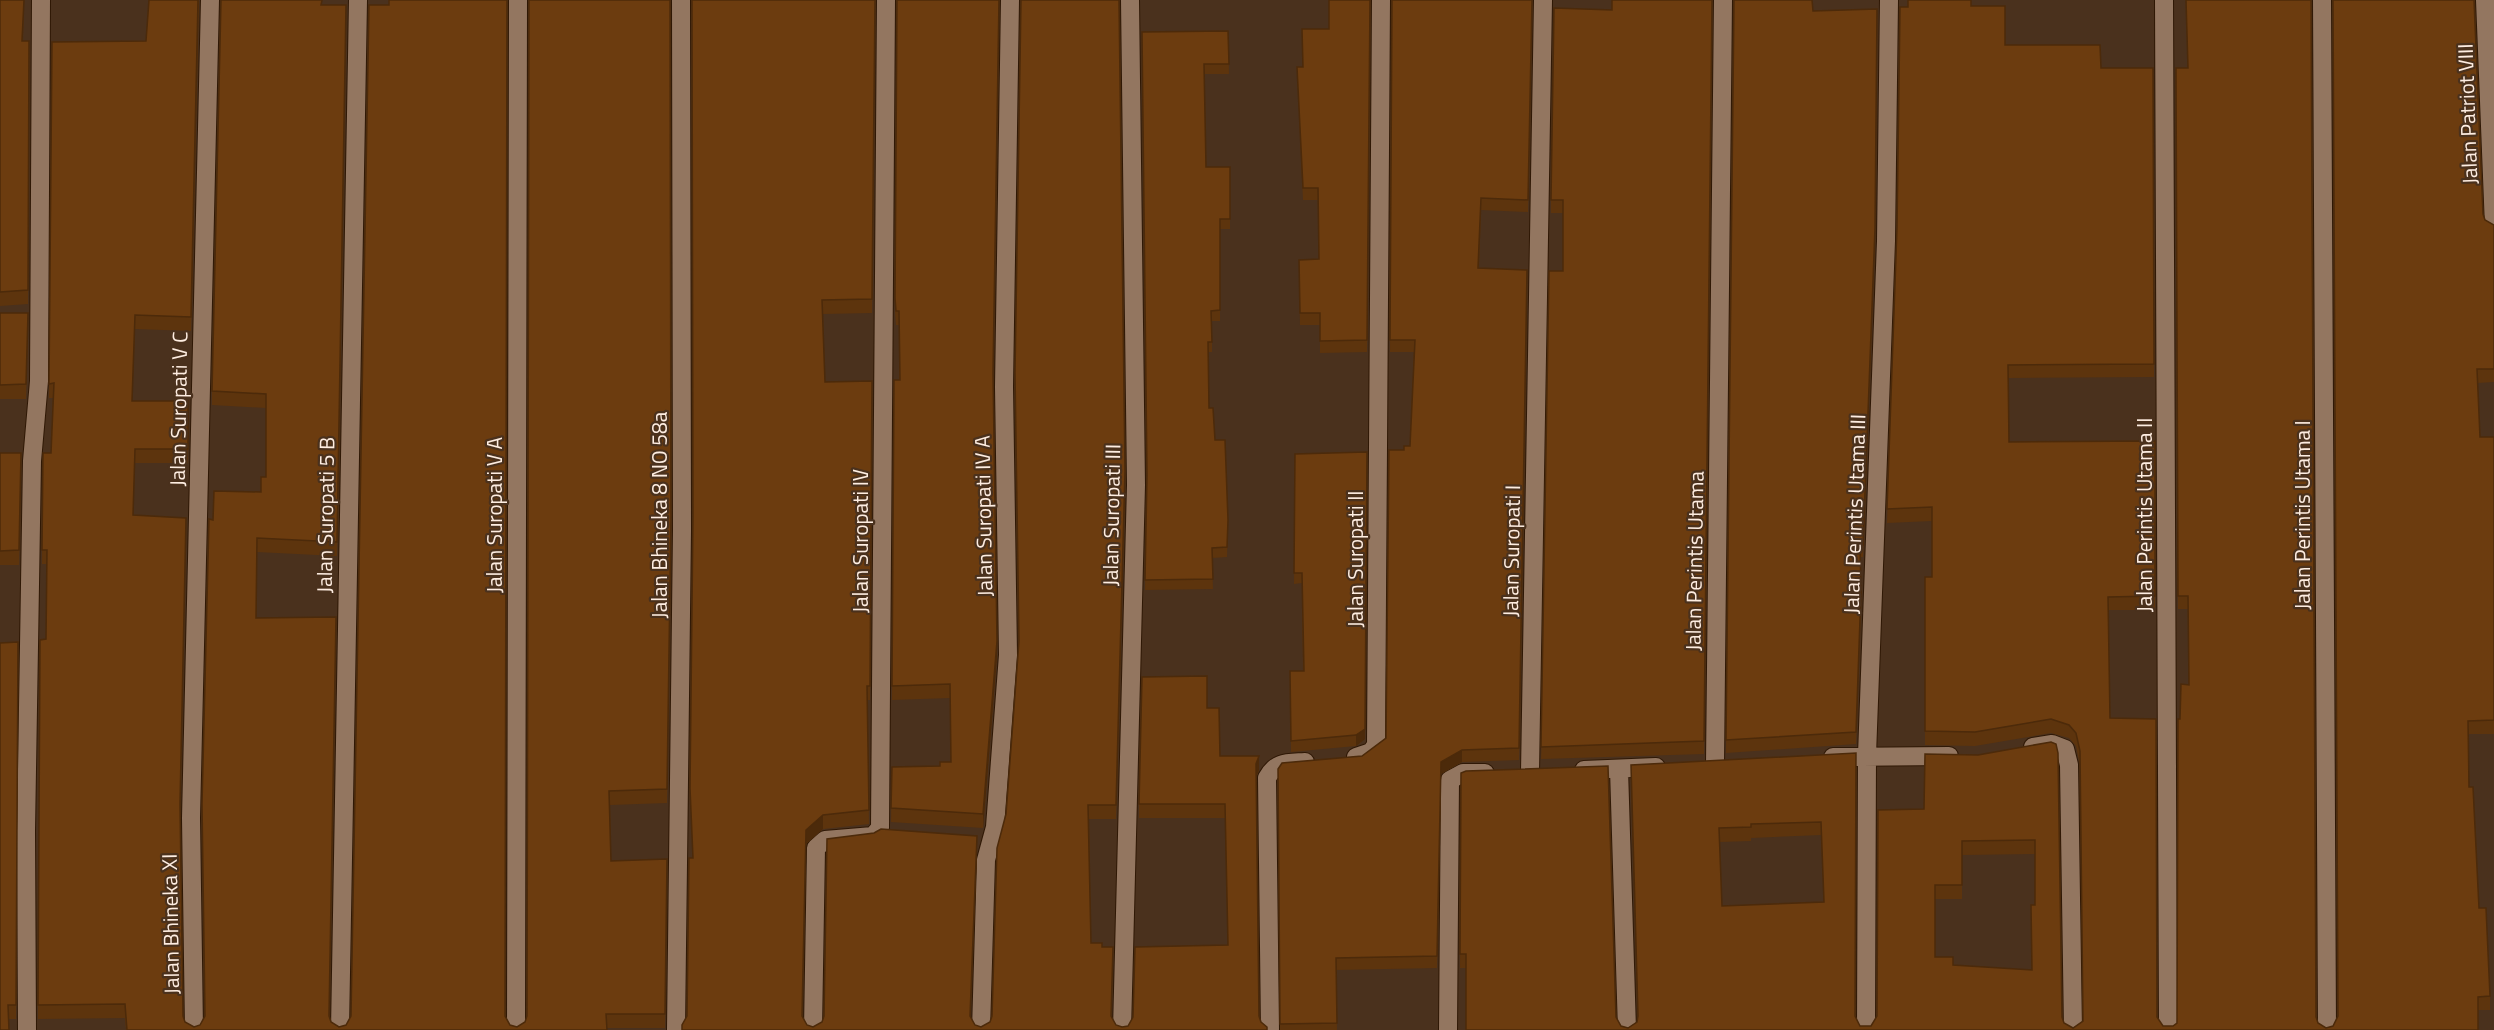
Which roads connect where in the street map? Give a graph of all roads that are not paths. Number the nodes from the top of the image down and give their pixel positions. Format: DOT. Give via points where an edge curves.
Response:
graph roads {
  1 [pos="41,0"];
  2 [pos="210,0"];
  3 [pos="358,0"];
  4 [pos="518,0"];
  5 [pos="681,0"];
  6 [pos="886,0"];
  7 [pos="1010,0"];
  8 [pos="1130,0"];
  9 [pos="1381,0"];
  10 [pos="1543,0"];
  11 [pos="1723,0"];
  12 [pos="1889,0"];
  13 [pos="2164,0"];
  14 [pos="2322,0"];
  15 [pos="2485,0"];
  16 [pos="2494,227"];
  17 [pos="39,315"];
  18 [pos="20,316"];
  19 [pos="2020,750"];
  20 [pos="1867,755"];
  21 [pos="1965,757"];
  22 [pos="1820,758"];
  23 [pos="1738,764"];
  24 [pos="1679,767"];
  25 [pos="1619,769"];
  26 [pos="1530,772"];
  27 [pos="192,818"];
  28 [pos="879,832"];
  29 [pos="902,833"];
  30 [pos="969,838"];
  31 [pos="991,840"];
  32 [pos="27,1030"];
  33 [pos="194,1030"];
  34 [pos="340,1030"];
  35 [pos="516,1030"];
  36 [pos="676,1030"];
  37 [pos="813,1030"];
  38 [pos="981,1030"];
  39 [pos="1122,1030"];
  40 [pos="1270,1030"];
  41 [pos="1448,1030"];
  42 [pos="1627,1030"];
  43 [pos="1866,1030"];
  44 [pos="2073,1030"];
  45 [pos="2168,1030"];
  46 [pos="2327,1030"];
  1 -- 17 [label="street"];
  2 -- 27 [label="street, Jalan Suropati V C"];
  3 -- 34 [label="street, Jalan Suropati 5 B"];
  4 -- 35 [label="street, Jalan Suropati V A"];
  5 -- 36 [label="street, Jalan Bhineka 8 NO 58a" via="682,530"];
  6 -- 28 [label="street, Jalan Suropati IV"];
  7 -- 31 [label="street, Jalan Suropati IV A" via="1004,387 1008,655"];
  8 -- 39 [label="street, Jalan Suropati III" via="1136,485"];
  9 -- 40 [label="street, Jalan Suropati II" via="1376,745 1360,757 1280,764 1272,768 1267,778"];
  10 -- 26 [label="street, Jalan Suropati I"];
  11 -- 23 [label="street, Jalan Perintis Utama" via="1709,766"];
  12 -- 20 [label="street, Jalan Perintis Utama III" via="1886,241"];
  13 -- 45 [label="street, Jalan Perintis Utama II"];
  14 -- 46 [label="street, Jalan Perintis Utama I"];
  15 -- 16 [label="street, Jalan Patriot VIII"];
  17 -- 18 [label="street"];
  17 -- 32 [label="street" via="39,381 32,461"];
  19 -- 44 [label="street" via="2052,744 2065,749 2069,765"];
  20 -- 21 [label="street"];
  20 -- 22 [label="street"];
  20 -- 43 [label="street, Jalan Perintis Utama III"];
  24 -- 25 [label="street"];
  25 -- 26 [label="street"];
  25 -- 42 [label="street"];
  26 -- 41 [label="street" via="1463,773 1450,780"];
  27 -- 33 [label="street, Jalan Bhineka XI"];
  28 -- 29 [label="street"];
  28 -- 37 [label="street" via="825,840 816,848"];
  30 -- 31 [label="street"];
  31 -- 38 [label="street, Jalan Suropati IV A" via="986,860"];
}
